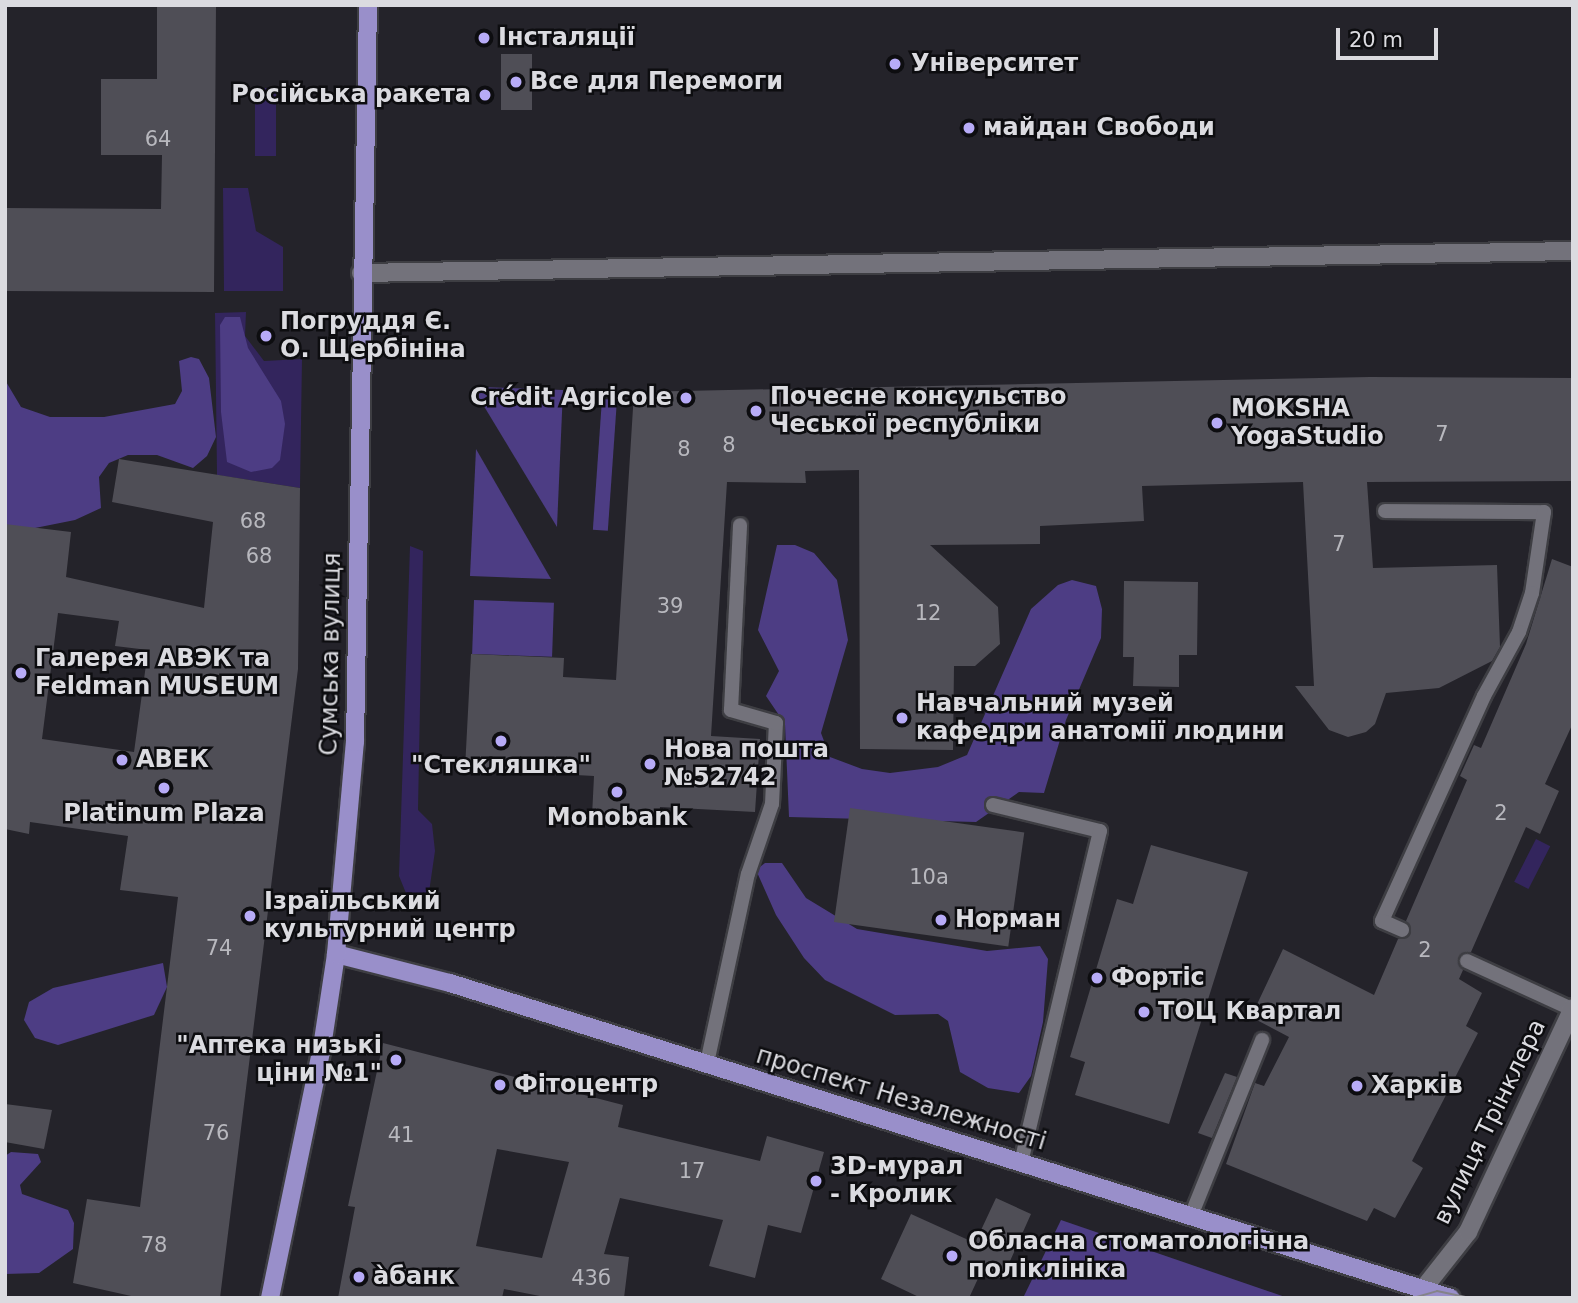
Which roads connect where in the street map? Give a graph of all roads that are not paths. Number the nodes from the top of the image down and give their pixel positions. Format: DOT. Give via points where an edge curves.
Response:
graph roads {
  1 [pos="368,5"];
  2 [pos="1573,251"];
  3 [pos="361,273"];
  4 [pos="1385,511"];
  5 [pos="740,525"];
  6 [pos="993,805"];
  7 [pos="1402,930"];
  8 [pos="336,954"];
  9 [pos="1467,961"];
  10 [pos="1572,1009"];
  11 [pos="1262,1040"];
  12 [pos="707,1063"];
  13 [pos="1021,1162"];
  14 [pos="1191,1216"];
  15 [pos="1423,1289"];
  16 [pos="270,1298"];
  17 [pos="1451,1298"];
  1 -- 3 [label="main road, Сумська вулиця"];
  2 -- 3 [label="main road"];
  3 -- 8 [label="main road, Сумська вулиця" via="355,743"];
  4 -- 7 [label="lane" via="1544,512 1532,593 1519,632 1484,696 1382,921"];
  5 -- 12 [label="lane" via="731,710 776,723 772,804 742,898"];
  6 -- 13 [label="lane" via="1100,831"];
  8 -- 12 [label="main road, проспект Незалежності" via="450,983"];
  8 -- 16 [label="main road, Сумська вулиця" via="322,1047"];
  9 -- 10 [label="lane"];
  10 -- 15 [label="main road, вулиця Трінклера" via="1468,1232"];
  11 -- 14 [label="lane"];
  12 -- 13 [label="main road, проспект Незалежності"];
  13 -- 14 [label="main road, проспект Незалежності"];
  14 -- 15 [label="main road, проспект Незалежності"];
  15 -- 17 [label="main road, проспект Незалежності"];
}
